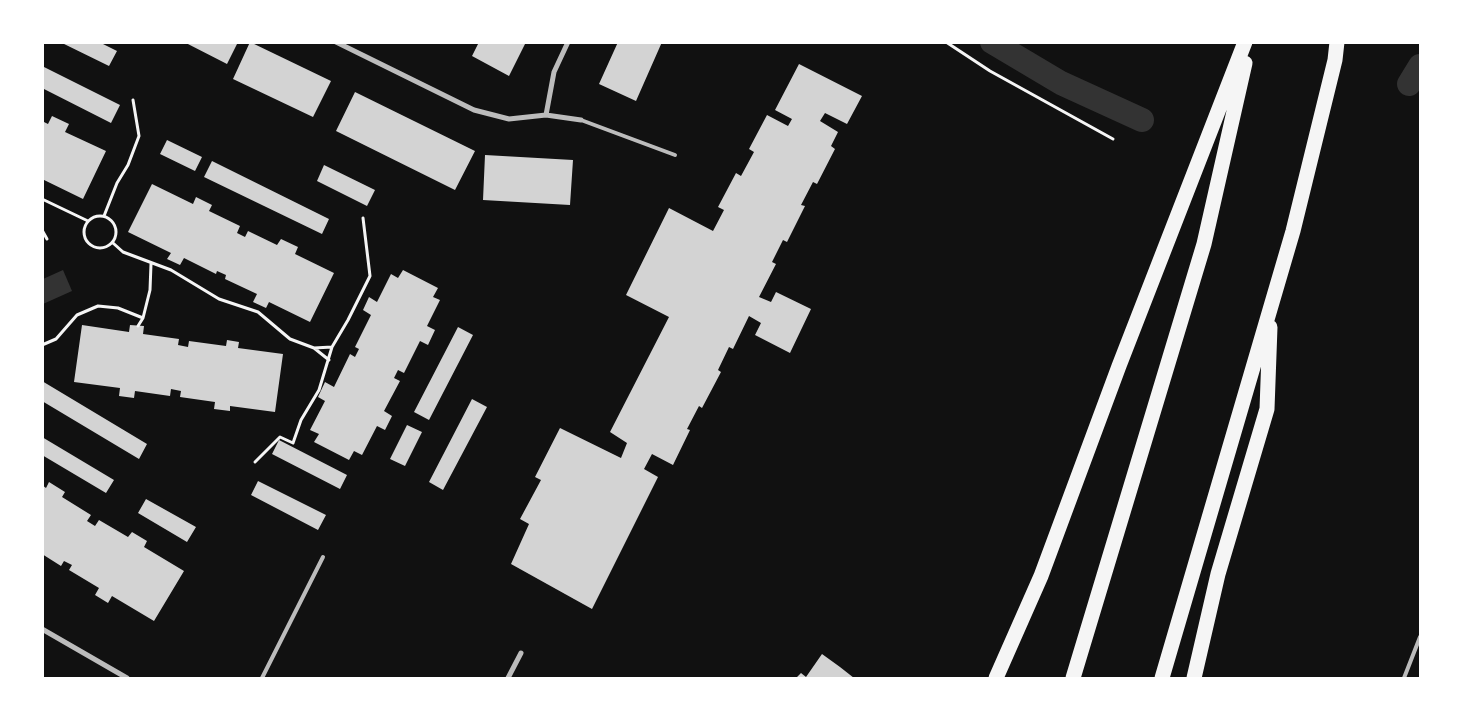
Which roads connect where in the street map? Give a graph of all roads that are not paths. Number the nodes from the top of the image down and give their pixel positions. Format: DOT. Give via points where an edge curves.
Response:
graph roads {
  1 [pos="336,42"];
  2 [pos="568,42"];
  3 [pos="1245,42"];
  4 [pos="1250,42"];
  5 [pos="1337,42"];
  6 [pos="546,115"];
  7 [pos="581,120"];
  8 [pos="675,155"];
  9 [pos="1271,304"];
  10 [pos="324,557"];
  11 [pos="42,629"];
  12 [pos="1420,637"];
  13 [pos="521,653"];
  14 [pos="127,678"];
  15 [pos="262,678"];
  16 [pos="508,678"];
  17 [pos="996,678"];
  18 [pos="1073,678"];
  19 [pos="1162,678"];
  20 [pos="1194,678"];
  21 [pos="1404,678"];
  1 -- 6 [label="street" via="474,110 509,119"];
  2 -- 6 [label="street" via="554,72"];
  3 -- 17 [label="highway" via="1041,576"];
  4 -- 18 [label="highway" via="1204,244"];
  5 -- 9 [label="highway" via="1293,231"];
  6 -- 7 [label="street"];
  7 -- 8 [label="lane"];
  9 -- 19 [label="highway"];
  9 -- 20 [label="highway" via="1267,408 1218,574"];
  10 -- 15 [label="lane"];
  11 -- 14 [label="street"];
  12 -- 21 [label="lane"];
  13 -- 16 [label="street"];
}
